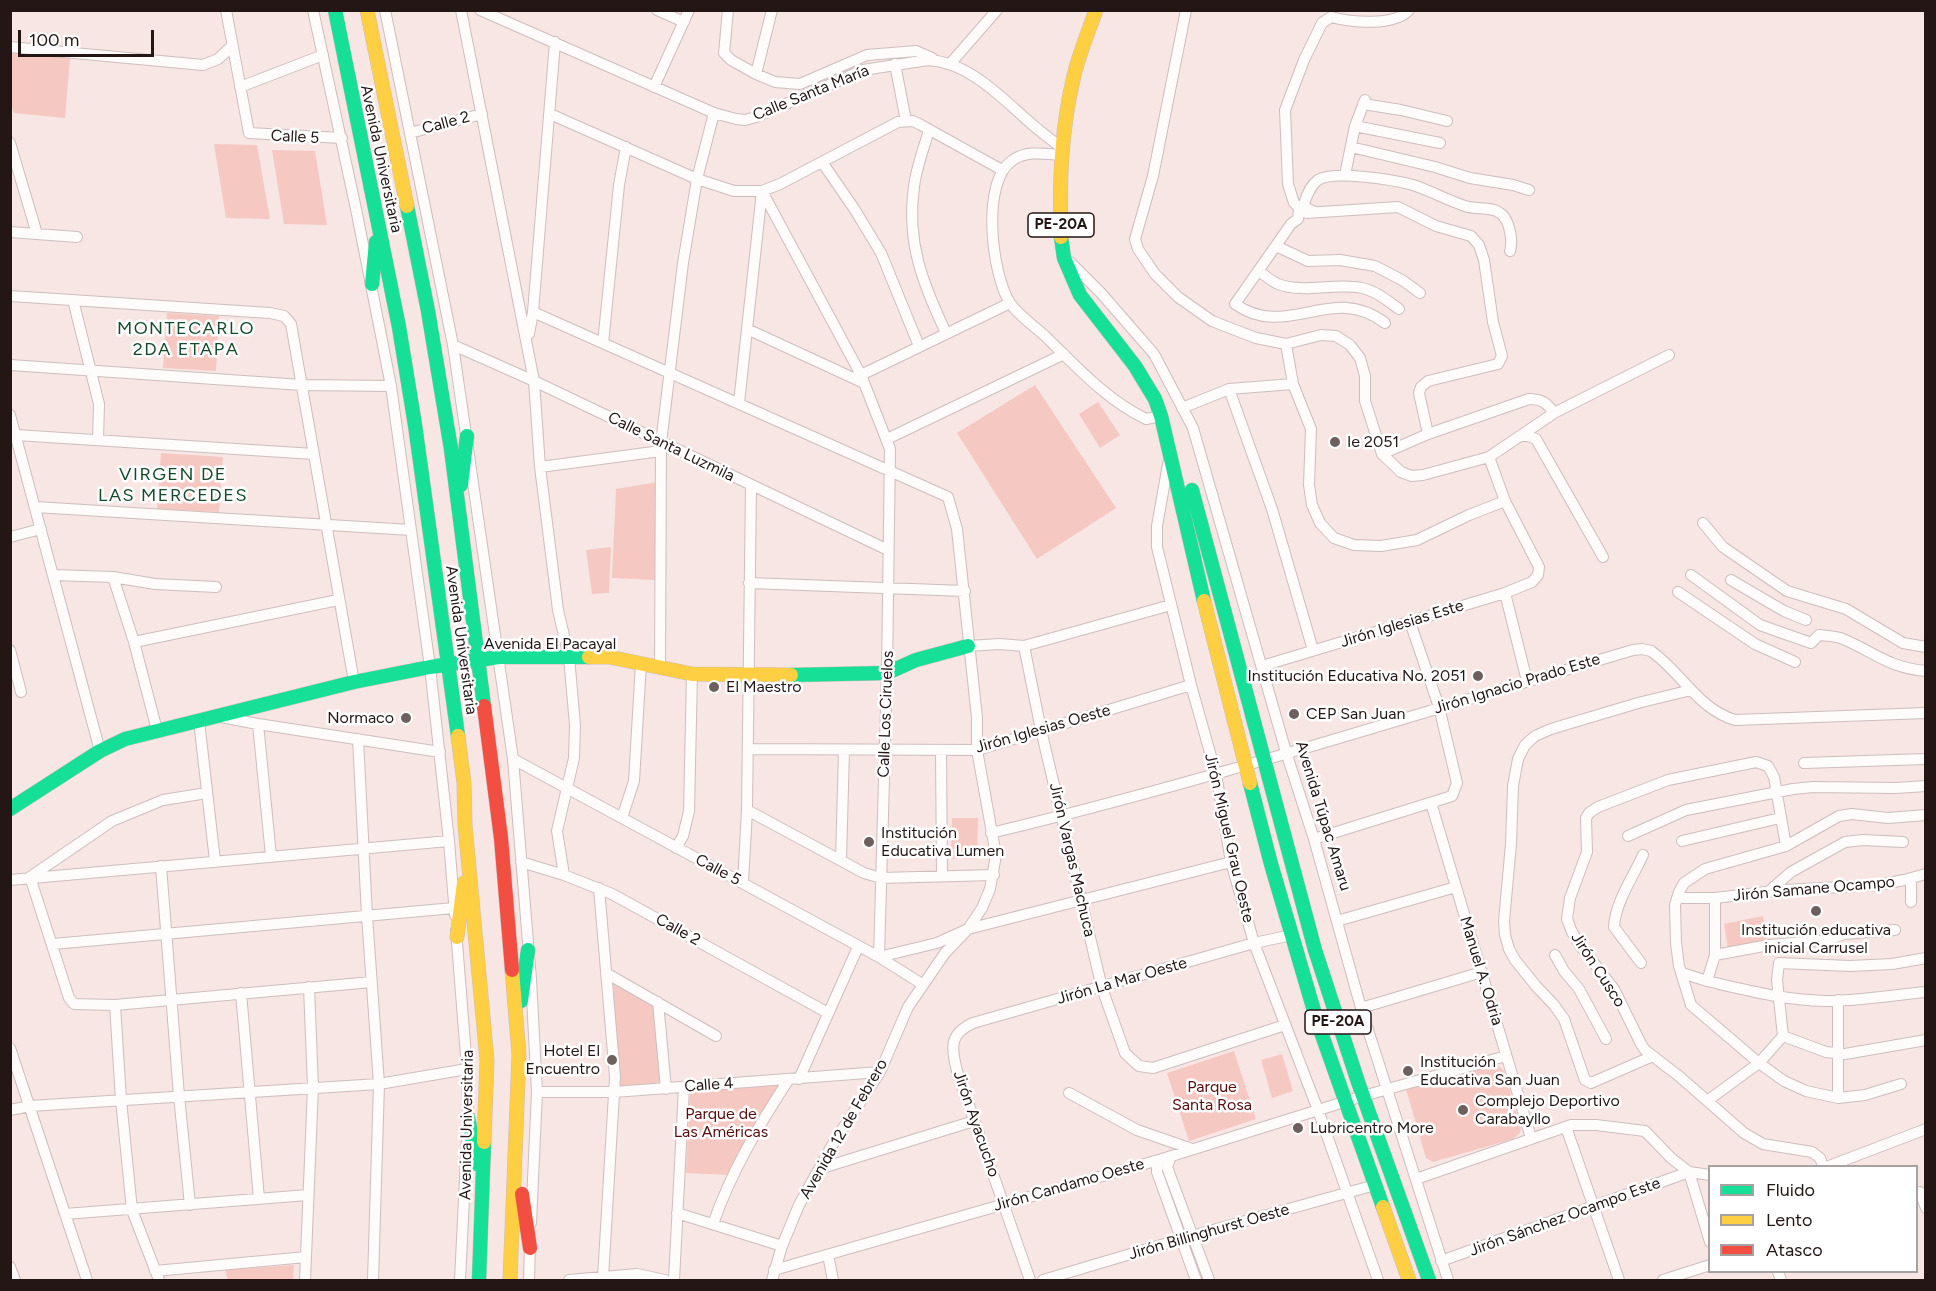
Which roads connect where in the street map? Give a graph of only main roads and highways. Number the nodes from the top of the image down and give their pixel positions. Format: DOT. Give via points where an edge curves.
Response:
graph roads {
  1 [pos="335,10"];
  2 [pos="367,10"];
  3 [pos="1096,10"];
  4 [pos="378,227"];
  5 [pos="372,284"];
  6 [pos="1161,416"];
  7 [pos="467,436"];
  8 [pos="459,509"];
  9 [pos="968,646"];
  10 [pos="479,660"];
  11 [pos="448,664"];
  12 [pos="10,809"];
  13 [pos="468,856"];
  14 [pos="457,937"];
  15 [pos="528,950"];
  16 [pos="517,1028"];
  17 [pos="468,1117"];
  18 [pos="516,1155"];
  19 [pos="482,1193"];
  20 [pos="530,1248"];
  21 [pos="479,1281"];
  22 [pos="510,1281"];
  23 [pos="1409,1281"];
  24 [pos="1429,1281"];
  1 -- 4 [label="main road, Avenida Universitaria"];
  2 -- 8 [label="main road, Avenida Universitaria" via="428,311"];
  3 -- 6 [label="main road, PE-20A" via="1067,109 1062,152 1064,258 1080,295 1135,366"];
  4 -- 5 [label="main road"];
  4 -- 11 [label="main road, Avenida Universitaria" via="415,425"];
  6 -- 23 [label="main road, PE-20A" via="1271,864 1317,1021"];
  6 -- 24 [label="main road, PE-20A" via="1181,452 1335,1015"];
  7 -- 8 [label="main road"];
  8 -- 10 [label="main road, Avenida Universitaria"];
  9 -- 10 [label="main road, Avenida El Pacayal" via="916,660 887,673 692,674 609,657"];
  10 -- 11 [label="main road, Avenida El Pacayal"];
  10 -- 16 [label="main road, Avenida Universitaria" via="501,838"];
  11 -- 12 [label="main road, Avenida El Pacayal" via="354,682 125,739"];
  11 -- 13 [label="main road, Avenida Universitaria" via="464,783"];
  13 -- 14 [label="main road"];
  13 -- 19 [label="main road, Avenida Universitaria" via="487,1060"];
  15 -- 16 [label="main road"];
  16 -- 18 [label="main road, Avenida Universitaria"];
  17 -- 19 [label="main road"];
  18 -- 20 [label="main road"];
  18 -- 22 [label="main road, Avenida Universitaria"];
  19 -- 21 [label="main road, Avenida Universitaria"];
}
